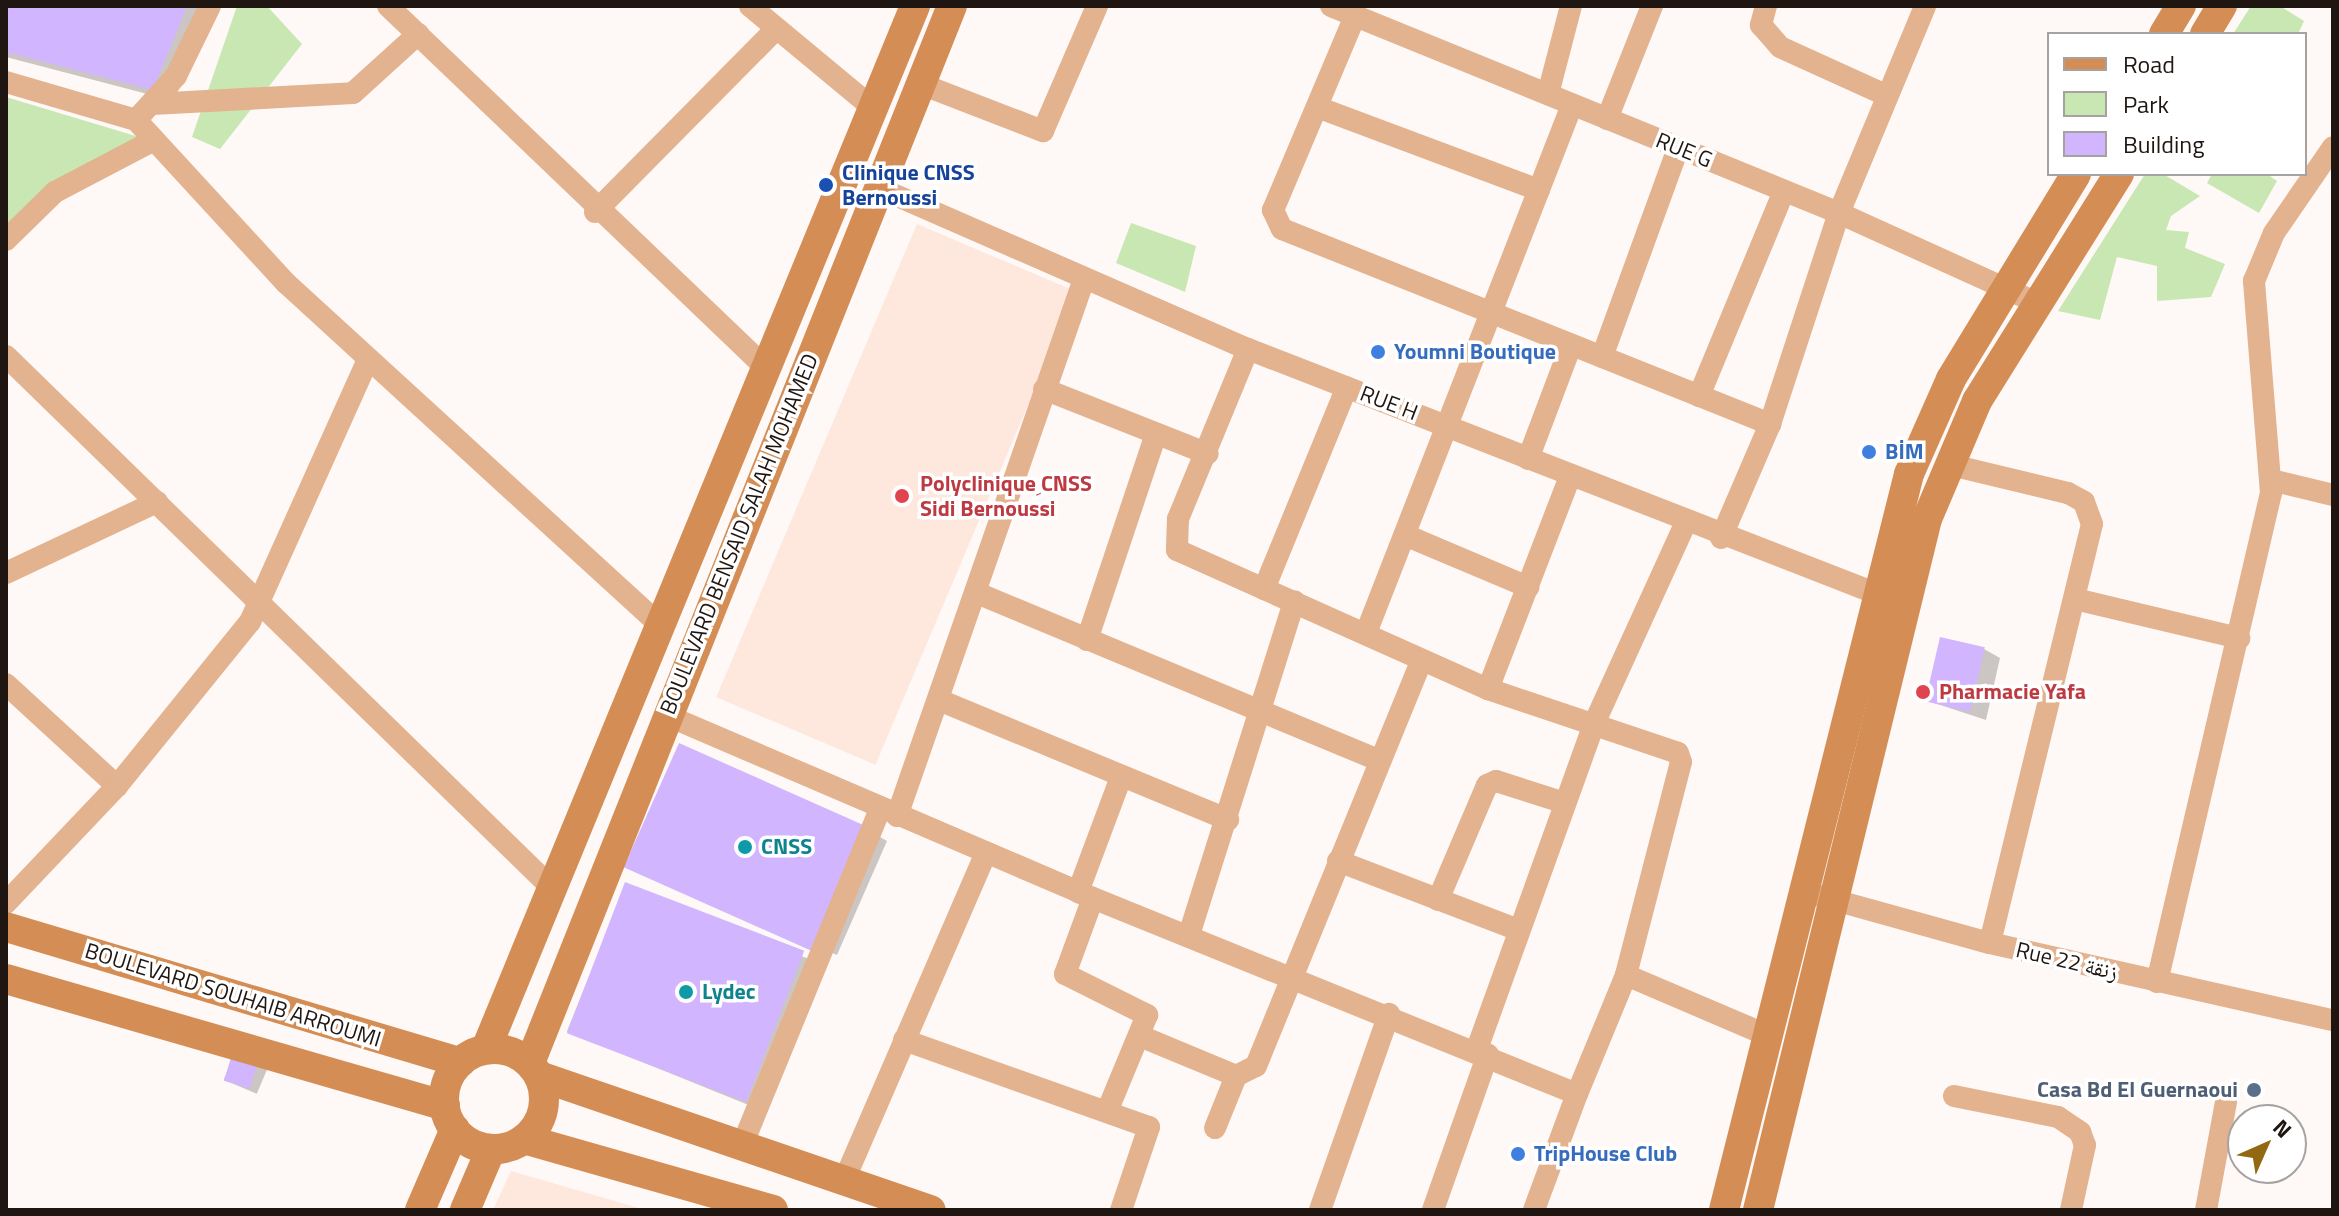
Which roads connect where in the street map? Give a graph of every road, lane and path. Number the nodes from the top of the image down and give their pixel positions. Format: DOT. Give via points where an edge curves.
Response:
graph roads {
  1 [pos="210,6"];
  2 [pos="388,6"];
  3 [pos="750,6"];
  4 [pos="915,6"];
  5 [pos="952,6"];
  6 [pos="1097,6"];
  7 [pos="1331,6"];
  8 [pos="1571,6"];
  9 [pos="1652,6"];
  10 [pos="1766,6"];
  11 [pos="1925,6"];
  12 [pos="2181,6"];
  13 [pos="2222,6"];
  14 [pos="1355,16"];
  15 [pos="776,29"];
  16 [pos="2165,32"];
  17 [pos="2206,32"];
  18 [pos="418,34"];
  19 [pos="6,82"];
  20 [pos="921,84"];
  21 [pos="1548,94"];
  22 [pos="1886,95"];
  23 [pos="152,104"];
  24 [pos="1572,105"];
  25 [pos="1317,107"];
  26 [pos="874,109"];
  27 [pos="1607,119"];
  28 [pos="136,120"];
  29 [pos="154,140"];
  30 [pos="2333,147"];
  31 [pos="1678,148"];
  32 [pos="2075,176"];
  33 [pos="2118,176"];
  34 [pos="879,188"];
  35 [pos="1539,190"];
  36 [pos="1784,191"];
  37 [pos="595,212"];
  38 [pos="1839,213"];
  39 [pos="6,240"];
  40 [pos="1083,282"];
  41 [pos="2004,287"];
  42 [pos="2035,302"];
  43 [pos="1491,312"];
  44 [pos="1571,345"];
  45 [pos="1248,349"];
  46 [pos="6,356"];
  47 [pos="1602,357"];
  48 [pos="368,360"];
  49 [pos="766,368"];
  50 [pos="1347,387"];
  51 [pos="1044,389"];
  52 [pos="1699,396"];
  53 [pos="1770,424"];
  54 [pos="1449,426"];
  55 [pos="1156,434"];
  56 [pos="1208,454"];
  57 [pos="1528,459"];
  58 [pos="1947,464"];
  59 [pos="1570,477"];
  60 [pos="2271,480"];
  61 [pos="2333,495"];
  62 [pos="157,502"];
  63 [pos="1685,524"];
  64 [pos="1405,535"];
  65 [pos="1721,538"];
  66 [pos="6,573"];
  67 [pos="1528,587"];
  68 [pos="1264,589"];
  69 [pos="977,593"];
  70 [pos="1873,593"];
  71 [pos="2075,599"];
  72 [pos="1294,601"];
  73 [pos="261,602"];
  74 [pos="1905,604"];
  75 [pos="663,628"];
  76 [pos="1366,633"];
  77 [pos="2239,638"];
  78 [pos="1087,640"];
  79 [pos="1421,661"];
  80 [pos="6,684"];
  81 [pos="1488,689"];
  82 [pos="939,700"];
  83 [pos="1258,707"];
  84 [pos="666,715"];
  85 [pos="1593,726"];
  86 [pos="1379,760"];
  87 [pos="1121,777"];
  88 [pos="117,786"];
  89 [pos="1565,803"];
  90 [pos="889,812"];
  91 [pos="1228,820"];
  92 [pos="986,853"];
  93 [pos="1338,861"];
  94 [pos="554,890"];
  95 [pos="1803,891"];
  96 [pos="1085,895"];
  97 [pos="1438,900"];
  98 [pos="1837,900"];
  99 [pos="6,903"];
  100 [pos="6,927"];
  101 [pos="1519,930"];
  102 [pos="1189,935"];
  103 [pos="1990,943"];
  104 [pos="1292,975"];
  105 [pos="1626,975"];
  106 [pos="6,979"];
  107 [pos="2157,982"];
  108 [pos="1389,1014"];
  109 [pos="2333,1020"];
  110 [pos="1767,1035"];
  111 [pos="1140,1036"];
  112 [pos="904,1040"];
  113 [pos="1483,1052"];
  114 [pos="473,1056"];
  115 [pos="535,1070"];
  116 [pos="1236,1076"];
  117 [pos="1577,1094"];
  118 [pos="1954,1096"];
  119 [pos="2226,1102"];
  120 [pos="1108,1109"];
  121 [pos="450,1117"];
  122 [pos="1215,1128"];
  123 [pos="524,1139"];
  124 [pos="741,1148"];
  125 [pos="491,1149"];
  126 [pos="843,1183"];
  127 [pos="420,1210"];
  128 [pos="465,1210"];
  129 [pos="773,1210"];
  130 [pos="931,1210"];
  131 [pos="1121,1210"];
  132 [pos="1320,1210"];
  133 [pos="1433,1210"];
  134 [pos="1534,1210"];
  135 [pos="1724,1210"];
  136 [pos="1758,1210"];
  137 [pos="2071,1210"];
  138 [pos="2206,1210"];
  1 -- 23 [label="street" via="181,69"];
  2 -- 18 [label="street"];
  3 -- 15 [label="street"];
  4 -- 26 [label="street, BOULEVARD BENSAID SALAH MOHAMED"];
  5 -- 20 [label="street, BOULEVARD BENSAID SALAH MOHAMED"];
  6 -- 20 [label="street" via="1043,131"];
  7 -- 14 [label="street, RUE G"];
  8 -- 21 [label="street"];
  9 -- 27 [label="street"];
  10 -- 22 [label="street" via="1761,25 1780,47"];
  11 -- 22 [label="street"];
  12 -- 16 [label="street"];
  13 -- 17 [label="street"];
  14 -- 21 [label="street, RUE G"];
  14 -- 25 [label="street"];
  15 -- 26 [label="street"];
  15 -- 37 [label="street"];
  18 -- 23 [label="street" via="353,93"];
  18 -- 37 [label="street"];
  19 -- 28 [label="street"];
  20 -- 34 [label="street, BOULEVARD BENSAID SALAH MOHAMED"];
  21 -- 24 [label="street, RUE G"];
  22 -- 38 [label="street"];
  23 -- 28 [label="street"];
  24 -- 27 [label="street, RUE G"];
  24 -- 35 [label="street"];
  25 -- 35 [label="street"];
  25 -- 43 [label="street" via="1273,210 1277,224"];
  26 -- 49 [label="street, BOULEVARD BENSAID SALAH MOHAMED"];
  27 -- 31 [label="street, RUE G"];
  28 -- 29 [label="street"];
  29 -- 39 [label="street" via="55,192"];
  29 -- 48 [label="street" via="240,237"];
  30 -- 60 [label="street" via="2274,233 2254,281"];
  31 -- 36 [label="street, RUE G"];
  31 -- 47 [label="street"];
  32 -- 41 [label="street"];
  33 -- 42 [label="street"];
  34 -- 40 [label="street, RUE H"];
  34 -- 84 [label="street, BOULEVARD BENSAID SALAH MOHAMED"];
  35 -- 43 [label="street"];
  36 -- 38 [label="street, RUE G"];
  36 -- 52 [label="street"];
  37 -- 49 [label="street"];
  38 -- 41 [label="street, RUE G"];
  38 -- 53 [label="street"];
  40 -- 45 [label="street, RUE H"];
  40 -- 51 [label="street"];
  41 -- 42 [label="street, RUE G"];
  41 -- 70 [label="street" via="1920,444"];
  42 -- 58 [label="street"];
  43 -- 44 [label="street"];
  43 -- 54 [label="street"];
  44 -- 47 [label="street"];
  44 -- 57 [label="street"];
  45 -- 50 [label="street, RUE H"];
  45 -- 56 [label="street"];
  46 -- 62 [label="street"];
  47 -- 52 [label="street"];
  48 -- 73 [label="street"];
  48 -- 75 [label="street"];
  49 -- 75 [label="street, BOULEVARD BENSAID SALAH MOHAMED"];
  50 -- 54 [label="street, RUE H"];
  50 -- 68 [label="street"];
  51 -- 55 [label="street"];
  51 -- 69 [label="street"];
  52 -- 53 [label="street"];
  53 -- 65 [label="street"];
  54 -- 57 [label="street, RUE H"];
  54 -- 64 [label="street"];
  55 -- 56 [label="street"];
  55 -- 78 [label="street"];
  56 -- 68 [label="street" via="1178,519 1177,550"];
  57 -- 59 [label="street, RUE H"];
  58 -- 71 [label="street" via="2084,502 2092,524"];
  58 -- 74 [label="street"];
  59 -- 63 [label="street, RUE H"];
  59 -- 67 [label="street"];
  60 -- 61 [label="street"];
  60 -- 77 [label="street"];
  62 -- 66 [label="street"];
  62 -- 73 [label="street"];
  63 -- 65 [label="street, RUE H"];
  63 -- 85 [label="street"];
  64 -- 67 [label="street"];
  64 -- 76 [label="street"];
  65 -- 70 [label="street, RUE H"];
  67 -- 81 [label="street"];
  68 -- 72 [label="street"];
  69 -- 78 [label="street"];
  69 -- 82 [label="street"];
  70 -- 74 [label="street, RUE H"];
  70 -- 95 [label="street"];
  71 -- 77 [label="street"];
  71 -- 103 [label="street"];
  72 -- 76 [label="street"];
  72 -- 83 [label="street"];
  73 -- 88 [label="street"];
  73 -- 94 [label="street"];
  74 -- 98 [label="street"];
  75 -- 94 [label="street, BOULEVARD BENSAID SALAH MOHAMED"];
  76 -- 79 [label="street"];
  77 -- 107 [label="street"];
  78 -- 83 [label="street"];
  79 -- 81 [label="street"];
  79 -- 86 [label="street"];
  80 -- 88 [label="street"];
  81 -- 85 [label="street"];
  82 -- 87 [label="street"];
  82 -- 90 [label="street"];
  83 -- 86 [label="street"];
  83 -- 91 [label="street"];
  84 -- 90 [label="street"];
  84 -- 115 [label="street, BOULEVARD BENSAID SALAH MOHAMED"];
  85 -- 89 [label="street"];
  85 -- 105 [label="street" via="1668,746 1681,762"];
  86 -- 93 [label="street"];
  87 -- 91 [label="street"];
  87 -- 96 [label="street"];
  88 -- 99 [label="street"];
  89 -- 97 [label="street" via="1496,781 1487,785"];
  89 -- 101 [label="street"];
  90 -- 92 [label="street"];
  90 -- 124 [label="street"];
  91 -- 102 [label="street"];
  92 -- 96 [label="street"];
  92 -- 112 [label="street"];
  93 -- 97 [label="street"];
  93 -- 104 [label="street"];
  94 -- 114 [label="street, BOULEVARD BENSAID SALAH MOHAMED"];
  95 -- 98 [label="street, Rue 22 زنقة"];
  95 -- 110 [label="street"];
  96 -- 102 [label="street"];
  96 -- 111 [label="street" via="1065,974 1142,1007"];
  97 -- 101 [label="street"];
  98 -- 103 [label="street, Rue 22 زنقة"];
  98 -- 136 [label="street"];
  100 -- 114 [label="street, BOULEVARD SOUHAIB ARROUMI"];
  101 -- 113 [label="street"];
  102 -- 104 [label="street"];
  103 -- 107 [label="street, Rue 22 زنقة"];
  104 -- 108 [label="street"];
  104 -- 116 [label="street" via="1256,1066"];
  105 -- 110 [label="street"];
  105 -- 117 [label="street"];
  106 -- 121 [label="street"];
  107 -- 109 [label="street, Rue 22 زنقة"];
  108 -- 113 [label="street"];
  108 -- 132 [label="street"];
  110 -- 135 [label="street"];
  111 -- 116 [label="street"];
  111 -- 120 [label="street"];
  112 -- 120 [label="street"];
  112 -- 126 [label="street"];
  113 -- 117 [label="street"];
  113 -- 133 [label="street"];
  114 -- 115 [label="street" via="510,1051"];
  114 -- 121 [label="street" via="447,1082"];
  115 -- 123 [label="street" via="543,1111"];
  115 -- 124 [label="street"];
  116 -- 122 [label="street"];
  117 -- 134 [label="street"];
  118 -- 137 [label="street" via="2058,1117 2080,1132 2085,1145"];
  119 -- 138 [label="street"];
  120 -- 131 [label="street" via="1149,1127"];
  121 -- 125 [label="street"];
  121 -- 127 [label="street"];
  123 -- 125 [label="street"];
  123 -- 129 [label="street"];
  124 -- 126 [label="street"];
  125 -- 128 [label="street"];
  126 -- 130 [label="street"];
}
